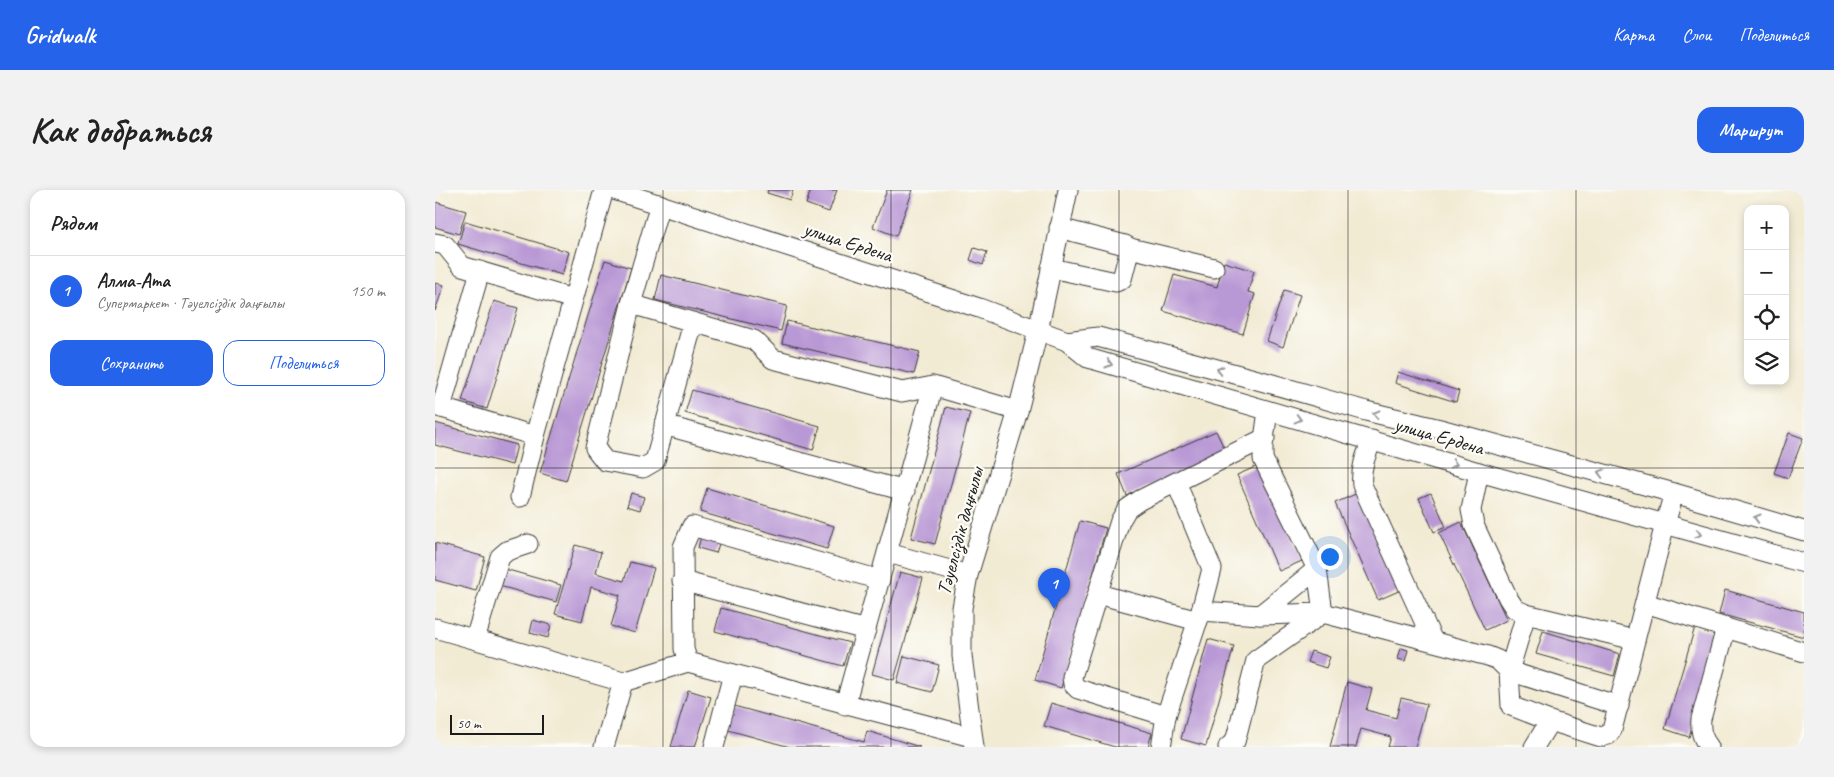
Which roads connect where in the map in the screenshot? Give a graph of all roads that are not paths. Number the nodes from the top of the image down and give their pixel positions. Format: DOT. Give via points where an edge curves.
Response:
graph roads {
  1 [pos="604,190"];
  2 [pos="615,190"];
  3 [pos="1068,190"];
  4 [pos="660,204"];
  5 [pos="1059,228"];
  6 [pos="435,242"];
  7 [pos="1130,248"];
  8 [pos="1051,268"];
  9 [pos="1214,268"];
  10 [pos="480,271"];
  11 [pos="573,299"];
  12 [pos="631,304"];
  13 [pos="693,323"];
  14 [pos="1038,331"];
  15 [pos="1067,341"];
  16 [pos="933,386"];
  17 [pos="438,407"];
  18 [pos="1018,411"];
  19 [pos="1268,411"];
  20 [pos="664,425"];
  21 [pos="535,436"];
  22 [pos="1265,438"];
  23 [pos="1372,440"];
  24 [pos="1479,472"];
  25 [pos="1176,482"];
  26 [pos="905,491"];
  27 [pos="1674,493"];
  28 [pos="520,497"];
  29 [pos="1665,524"];
  30 [pos="1804,531"];
  31 [pos="528,544"];
  32 [pos="887,553"];
  33 [pos="1804,563"];
  34 [pos="1317,569"];
  35 [pos="968,575"];
  36 [pos="880,580"];
  37 [pos="683,581"];
  38 [pos="1098,594"];
  39 [pos="1645,603"];
  40 [pos="1323,613"];
  41 [pos="1525,614"];
  42 [pos="1260,615"];
  43 [pos="1199,616"];
  44 [pos="435,628"];
  45 [pos="1726,628"];
  46 [pos="866,630"];
  47 [pos="475,639"];
  48 [pos="1635,640"];
  49 [pos="1433,642"];
  50 [pos="1804,652"];
  51 [pos="688,662"];
  52 [pos="1509,671"];
  53 [pos="733,674"];
  54 [pos="623,682"];
  55 [pos="845,705"];
  56 [pos="1619,706"];
  57 [pos="1166,716"];
  58 [pos="1550,721"];
  59 [pos="973,742"];
  60 [pos="604,747"];
  61 [pos="713,747"];
  62 [pos="1161,747"];
  63 [pos="1227,747"];
  64 [pos="1534,747"];
  65 [pos="1709,747"];
  1 -- 11 [label="street"];
  2 -- 4 [label="street, улица Ердена"];
  3 -- 5 [label="street, Тәуелсіздік даңғылы"];
  4 -- 12 [label="street"];
  4 -- 14 [label="street, улица Ердена" via="979,308"];
  5 -- 7 [label="street"];
  5 -- 8 [label="street, Тәуелсіздік даңғылы"];
  6 -- 10 [label="street" via="445,246 462,266"];
  7 -- 8 [label="street" via="1122,279 1116,282"];
  7 -- 9 [label="street"];
  8 -- 14 [label="street, Тәуелсіздік даңғылы"];
  10 -- 11 [label="street"];
  10 -- 17 [label="street"];
  11 -- 21 [label="street"];
  12 -- 13 [label="street"];
  12 -- 20 [label="street" via="595,448 605,461 643,468 655,461"];
  13 -- 16 [label="street" via="754,340 773,359 902,392"];
  13 -- 20 [label="street"];
  14 -- 15 [label="street, улица Ердена"];
  14 -- 18 [label="street, Тәуелсіздік даңғылы"];
  15 -- 19 [label="street, улица Ердена, one-way" via="1088,358"];
  27 -- 15 [label="street, улица Ердена, one-way" via="1365,412 1098,337"];
  16 -- 18 [label="street"];
  16 -- 26 [label="street"];
  17 -- 21 [label="street"];
  18 -- 35 [label="street, Тәуелсіздік даңғылы"];
  19 -- 22 [label="street"];
  19 -- 23 [label="street, улица Ердена, one-way"];
  20 -- 26 [label="street"];
  21 -- 28 [label="street"];
  22 -- 25 [label="street"];
  22 -- 34 [label="street" via="1263,459"];
  23 -- 24 [label="street, улица Ердена, one-way"];
  23 -- 49 [label="street" via="1362,466 1362,485"];
  24 -- 29 [label="street, улица Ердена"];
  24 -- 41 [label="street" via="1471,510 1474,525 1508,598 1515,609"];
  25 -- 38 [label="street" via="1127,509 1119,521"];
  25 -- 43 [label="street" via="1212,569"];
  26 -- 32 [label="street"];
  27 -- 29 [label="street"];
  30 -- 27 [label="street, улица Ердена, one-way"];
  29 -- 33 [label="street, улица Ердена, one-way"];
  29 -- 39 [label="street"];
  31 -- 47 [label="street" via="500,557"];
  32 -- 35 [label="street"];
  32 -- 36 [label="street"];
  34 -- 40 [label="street"];
  34 -- 42 [label="street"];
  35 -- 59 [label="street, Тәуелсіздік даңғылы" via="962,608 962,656"];
  36 -- 37 [label="street" via="692,526 683,547"];
  36 -- 46 [label="street"];
  37 -- 46 [label="street"];
  37 -- 51 [label="street"];
  38 -- 43 [label="street"];
  38 -- 57 [label="street" via="1072,677 1073,684 1078,689"];
  39 -- 45 [label="street"];
  39 -- 48 [label="street"];
  40 -- 42 [label="street"];
  40 -- 49 [label="street"];
  40 -- 63 [label="street" via="1256,660 1235,742"];
  41 -- 48 [label="street"];
  41 -- 52 [label="street"];
  42 -- 43 [label="street"];
  43 -- 57 [label="street"];
  44 -- 47 [label="street"];
  45 -- 50 [label="street"];
  45 -- 65 [label="street" via="1701,719 1700,729"];
  46 -- 55 [label="street"];
  47 -- 54 [label="street"];
  48 -- 56 [label="street"];
  49 -- 52 [label="street" via="1488,656 1498,660"];
  51 -- 53 [label="street"];
  51 -- 54 [label="street"];
  52 -- 56 [label="street"];
  52 -- 58 [label="street" via="1511,706"];
  53 -- 55 [label="street"];
  53 -- 61 [label="street"];
  54 -- 60 [label="street"];
  55 -- 59 [label="street"];
  56 -- 58 [label="street" via="1608,736 1601,737"];
  57 -- 62 [label="street"];
  58 -- 64 [label="street"];
}
